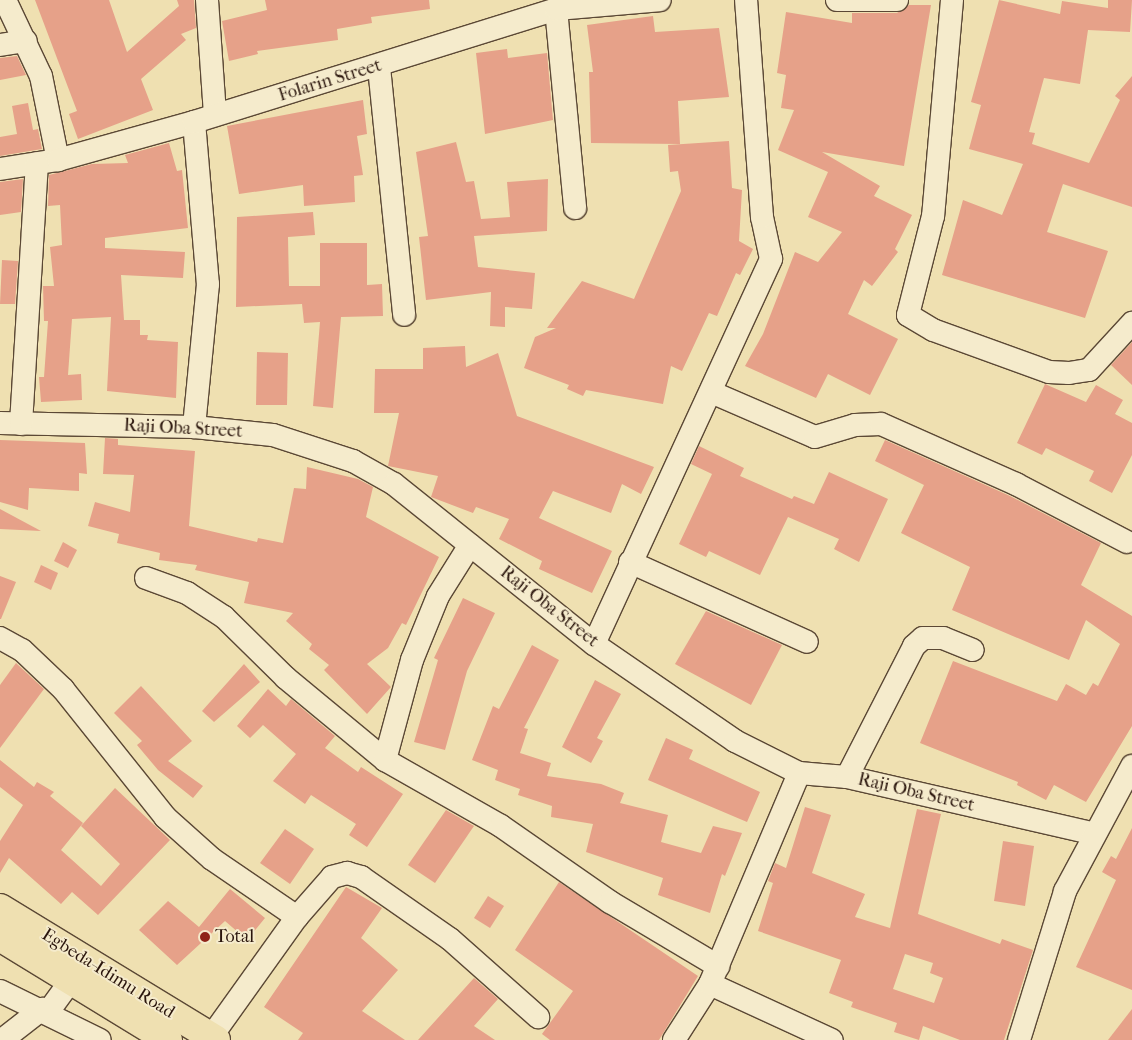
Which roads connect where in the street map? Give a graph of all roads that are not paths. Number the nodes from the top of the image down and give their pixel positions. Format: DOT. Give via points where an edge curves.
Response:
graph roads {
  1 [pos="5,0"];
  2 [pos="208,0"];
  3 [pos="660,0"];
  4 [pos="746,0"];
  5 [pos="837,0"];
  6 [pos="897,0"];
  7 [pos="952,0"];
  8 [pos="556,9"];
  9 [pos="26,41"];
  10 [pos="0,45"];
  11 [pos="379,67"];
  12 [pos="215,116"];
  13 [pos="194,122"];
  14 [pos="47,161"];
  15 [pos="0,169"];
  16 [pos="575,208"];
  17 [pos="404,315"];
  18 [pos="1132,323"];
  19 [pos="710,392"];
  20 [pos="10,424"];
  21 [pos="194,426"];
  22 [pos="1127,542"];
  23 [pos="470,544"];
  24 [pos="630,562"];
  25 [pos="146,578"];
  26 [pos="0,638"];
  27 [pos="807,642"];
  28 [pos="594,644"];
  29 [pos="973,650"];
  30 [pos="385,760"];
  31 [pos="1132,766"];
  32 [pos="799,773"];
  33 [pos="846,777"];
  34 [pos="1094,834"];
  35 [pos="0,908"];
  36 [pos="296,917"];
  37 [pos="0,937"];
  38 [pos="714,975"];
  39 [pos="71,980"];
  40 [pos="0,991"];
  41 [pos="45,1010"];
  42 [pos="538,1017"];
  43 [pos="5,1037"];
  44 [pos="213,1038"];
  45 [pos="100,1040"];
  46 [pos="168,1040"];
  47 [pos="674,1040"];
  48 [pos="832,1040"];
  49 [pos="1019,1040"];
  1 -- 9 [label="street"];
  2 -- 12 [label="street"];
  3 -- 8 [label="street, Folarin Street"];
  4 -- 19 [label="street" via="762,217 771,258"];
  5 -- 6 [label="street"];
  7 -- 18 [label="street" via="933,216 908,315 933,330 1049,372 1069,373 1089,370"];
  8 -- 11 [label="street, Folarin Street"];
  8 -- 16 [label="street"];
  9 -- 10 [label="street"];
  9 -- 14 [label="street" via="41,76"];
  11 -- 12 [label="street, Folarin Street"];
  11 -- 17 [label="street"];
  12 -- 13 [label="street, Folarin Street"];
  13 -- 14 [label="street, Folarin Street"];
  13 -- 21 [label="street" via="208,284"];
  14 -- 15 [label="street, Folarin Street"];
  14 -- 20 [label="street"];
  19 -- 22 [label="street" via="815,437 855,425 881,424 1016,484"];
  19 -- 24 [label="street"];
  20 -- 21 [label="street, Raji Oba Street"];
  21 -- 23 [label="street, Raji Oba Street" via="273,435 354,460 394,484"];
  23 -- 28 [label="street, Raji Oba Street"];
  23 -- 30 [label="street" via="438,596 412,660"];
  24 -- 27 [label="street"];
  24 -- 28 [label="street"];
  25 -- 30 [label="street" via="187,593 224,617 286,678"];
  26 -- 36 [label="street" via="22,650 63,689 165,817 212,859"];
  28 -- 32 [label="street, Raji Oba Street" via="736,741"];
  29 -- 33 [label="street" via="943,638 923,638 914,646"];
  30 -- 38 [label="street" via="501,826"];
  31 -- 34 [label="street"];
  32 -- 33 [label="street, Raji Oba Street"];
  32 -- 38 [label="street"];
  33 -- 34 [label="street, Raji Oba Street"];
  34 -- 49 [label="street" via="1064,891"];
  35 -- 44 [label="main road, Egbeda-Idimu Road"];
  36 -- 42 [label="street" via="332,877 347,873 361,877 450,940"];
  36 -- 44 [label="street"];
  37 -- 39 [label="main road, Egbeda-Idimu Road"];
  38 -- 47 [label="street"];
  38 -- 48 [label="street"];
  39 -- 41 [label="street"];
  39 -- 46 [label="main road, Egbeda-Idimu Road"];
  40 -- 41 [label="street"];
  41 -- 43 [label="street"];
  41 -- 45 [label="street"];
}
